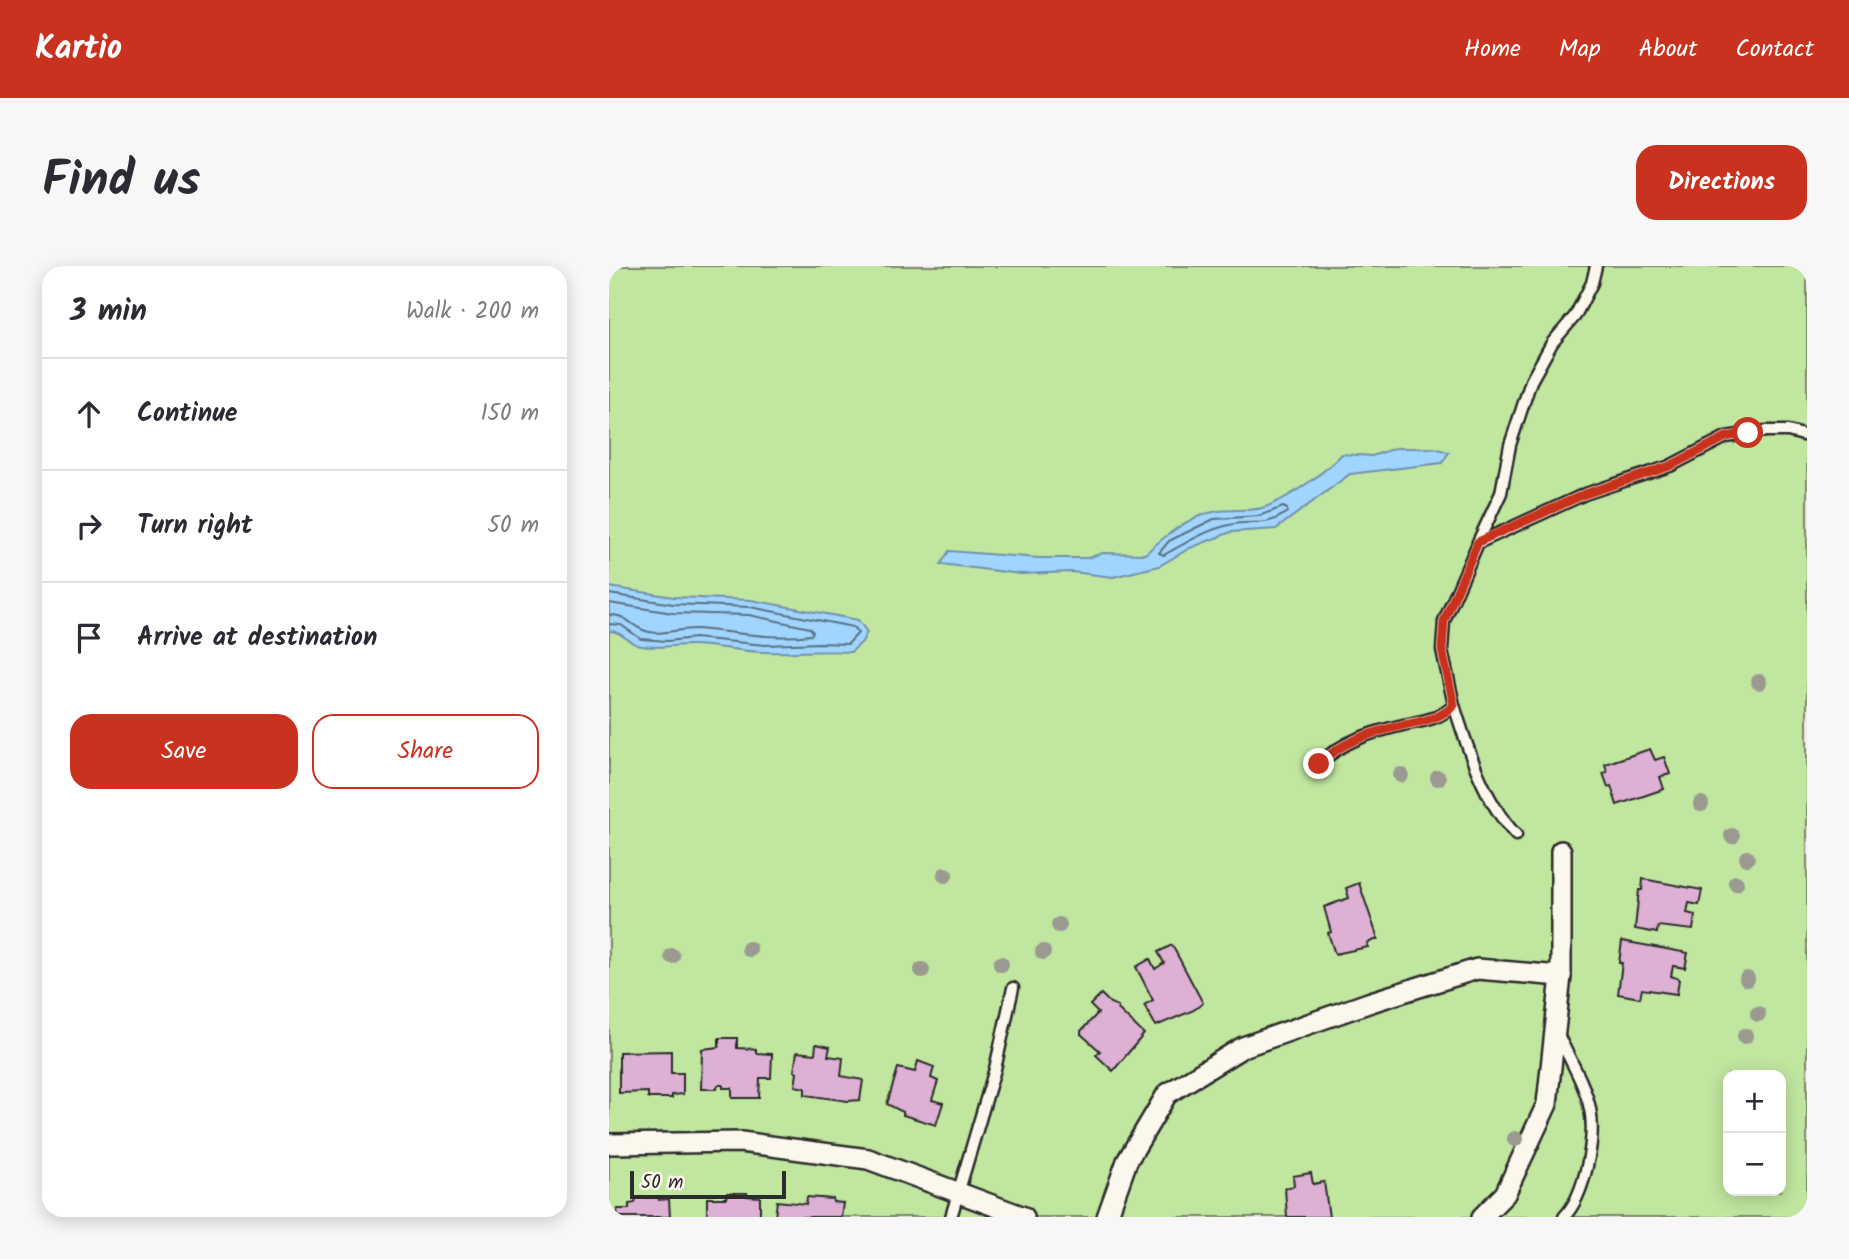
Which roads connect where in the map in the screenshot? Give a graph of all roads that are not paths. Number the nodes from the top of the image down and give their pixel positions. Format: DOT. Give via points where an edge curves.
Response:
graph roads {
  1 [pos="1596,266"];
  2 [pos="1807,436"];
  3 [pos="1478,542"];
  4 [pos="1454,705"];
  5 [pos="1319,764"];
  6 [pos="1516,835"];
  7 [pos="1560,851"];
  8 [pos="1561,975"];
  9 [pos="1013,988"];
  10 [pos="1555,1028"];
  11 [pos="609,1144"];
  12 [pos="958,1192"];
  13 [pos="1013,1215"];
  14 [pos="951,1217"];
  15 [pos="1107,1217"];
  16 [pos="1482,1217"];
  17 [pos="1564,1217"];
  1 -- 3 [label="lane" via="1575,316 1552,343 1531,381 1510,445 1501,493"];
  2 -- 3 [label="lane" via="1766,431 1726,437 1670,466 1585,494"];
  3 -- 4 [label="lane" via="1443,628 1442,650"];
  4 -- 5 [label="lane" via="1428,720 1363,736"];
  4 -- 6 [label="lane" via="1474,764 1502,819"];
  7 -- 8 [label="street"];
  8 -- 10 [label="street"];
  8 -- 15 [label="street" via="1477,969 1243,1047 1167,1094 1127,1161"];
  9 -- 12 [label="lane" via="1001,1048"];
  10 -- 16 [label="street" via="1547,1104 1505,1194"];
  10 -- 17 [label="lane" via="1590,1110 1589,1160 1576,1202"];
  11 -- 12 [label="street" via="741,1142 868,1158"];
  12 -- 13 [label="street"];
  12 -- 14 [label="lane"];
}
